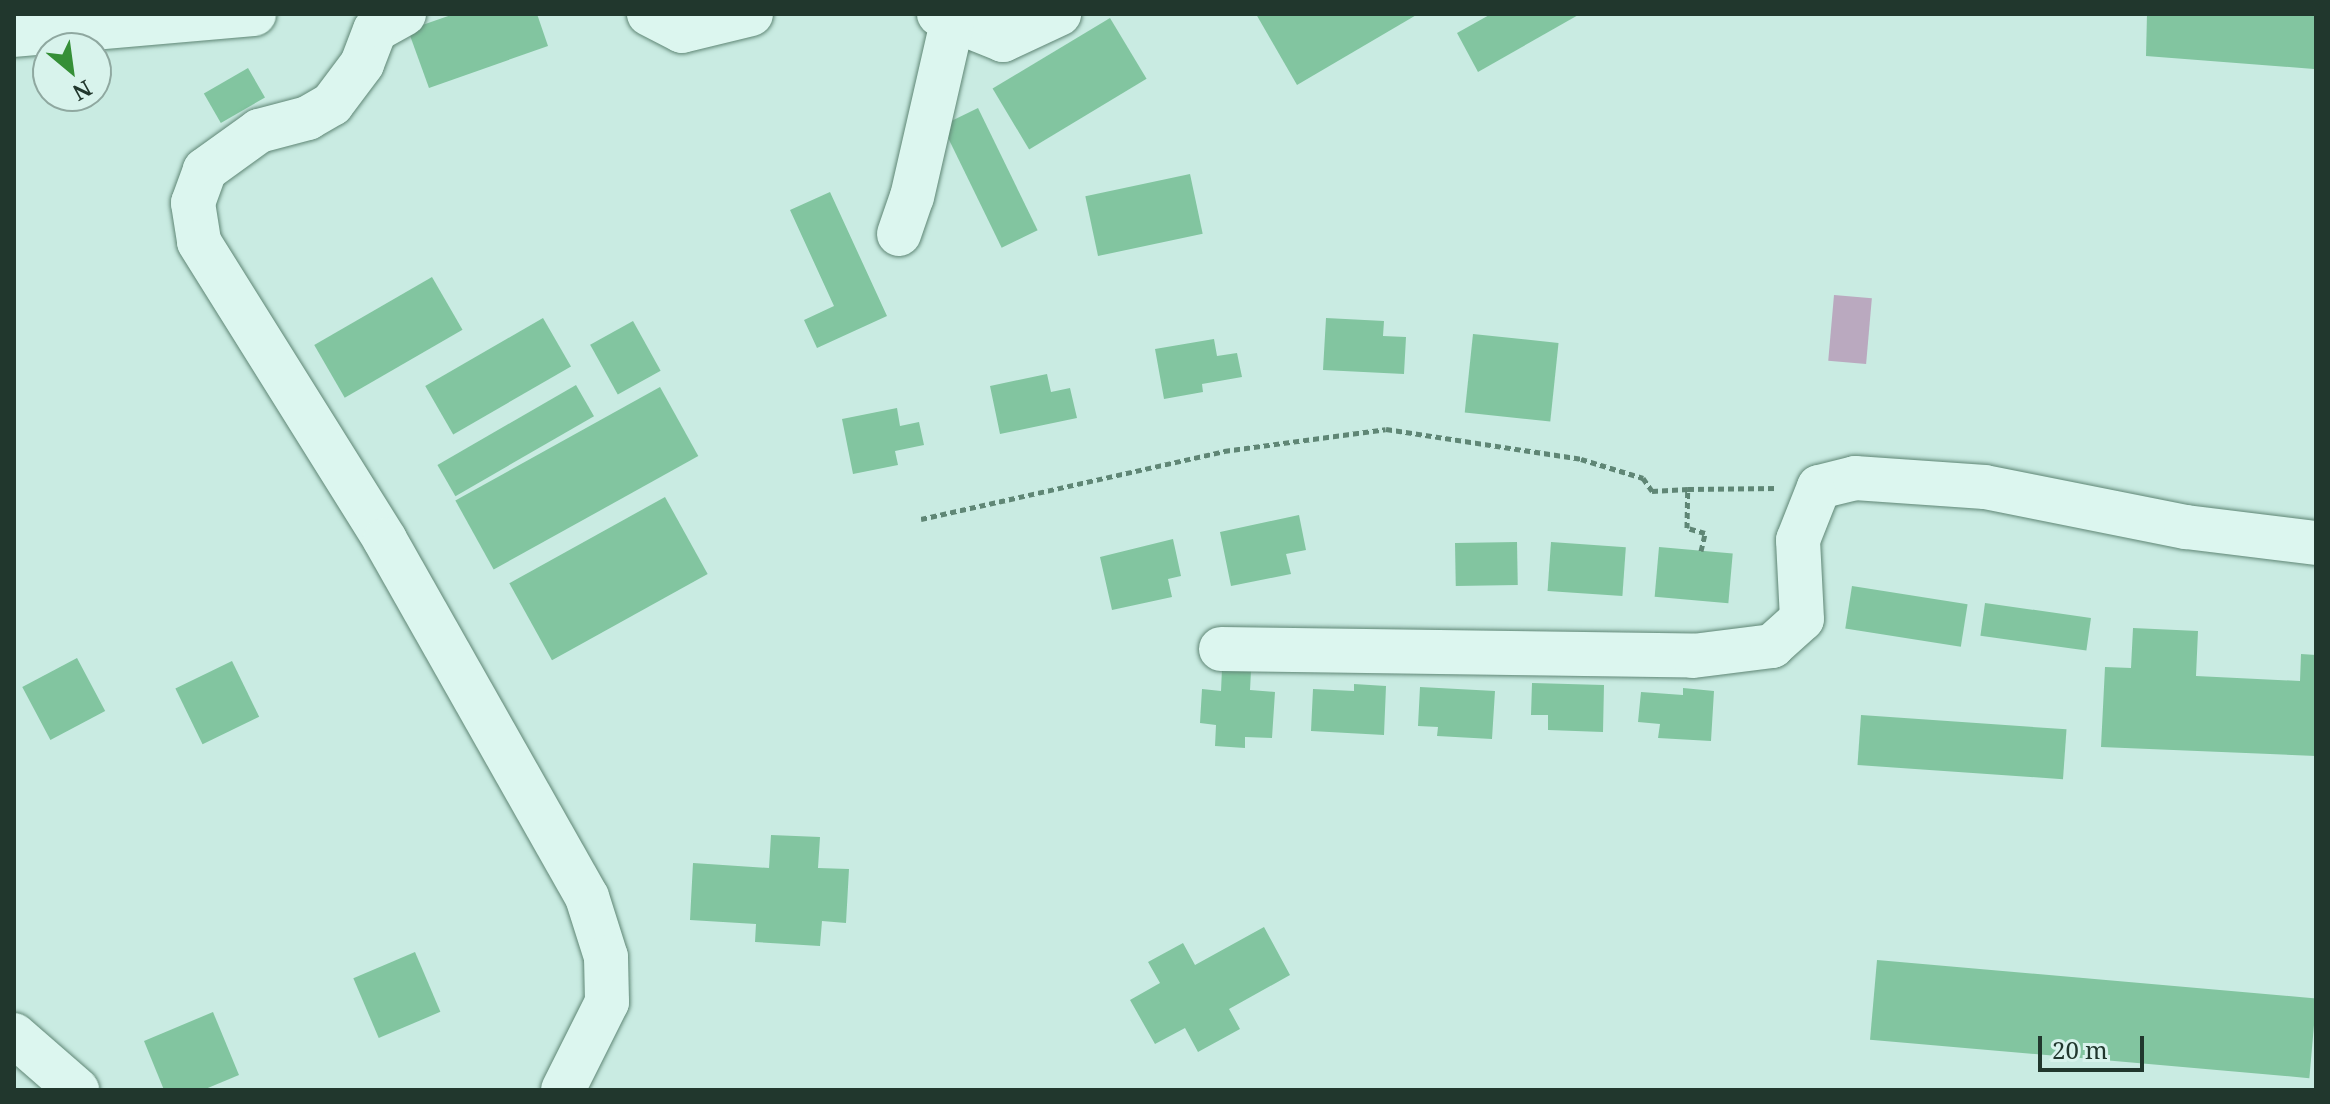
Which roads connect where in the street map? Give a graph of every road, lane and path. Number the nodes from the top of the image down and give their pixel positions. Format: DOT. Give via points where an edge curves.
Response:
graph roads {
  1 [pos="254,14"];
  2 [pos="649,14"];
  3 [pos="751,14"];
  4 [pos="1059,14"];
  5 [pos="946,18"];
  6 [pos="375,19"];
  7 [pos="14,35"];
  8 [pos="899,234"];
  9 [pos="1819,487"];
  10 [pos="1688,489"];
  11 [pos="921,519"];
  12 [pos="2316,543"];
  13 [pos="1701,551"];
  14 [pos="1221,649"];
  15 [pos="14,1035"];
  16 [pos="77,1090"];
  17 [pos="563,1090"];
  1 -- 7 [label="street"];
  2 -- 3 [label="street" via="682,31"];
  4 -- 5 [label="street" via="1003,40"];
  5 -- 8 [label="street" via="912,197"];
  6 -- 17 [label="street" via="362,64 332,104 308,118 259,131 205,170 193,203 199,242 385,540 587,897 606,957 607,1002"];
  9 -- 10 [label="path"];
  9 -- 12 [label="street" via="1855,478 1985,487 2186,527"];
  9 -- 14 [label="street" via="1798,540 1802,619 1772,646 1693,656"];
  10 -- 11 [label="path" via="1652,491 1643,478 1581,459 1386,429 1224,451"];
  10 -- 13 [label="path" via="1687,528 1705,533"];
  15 -- 16 [label="street"];
}
